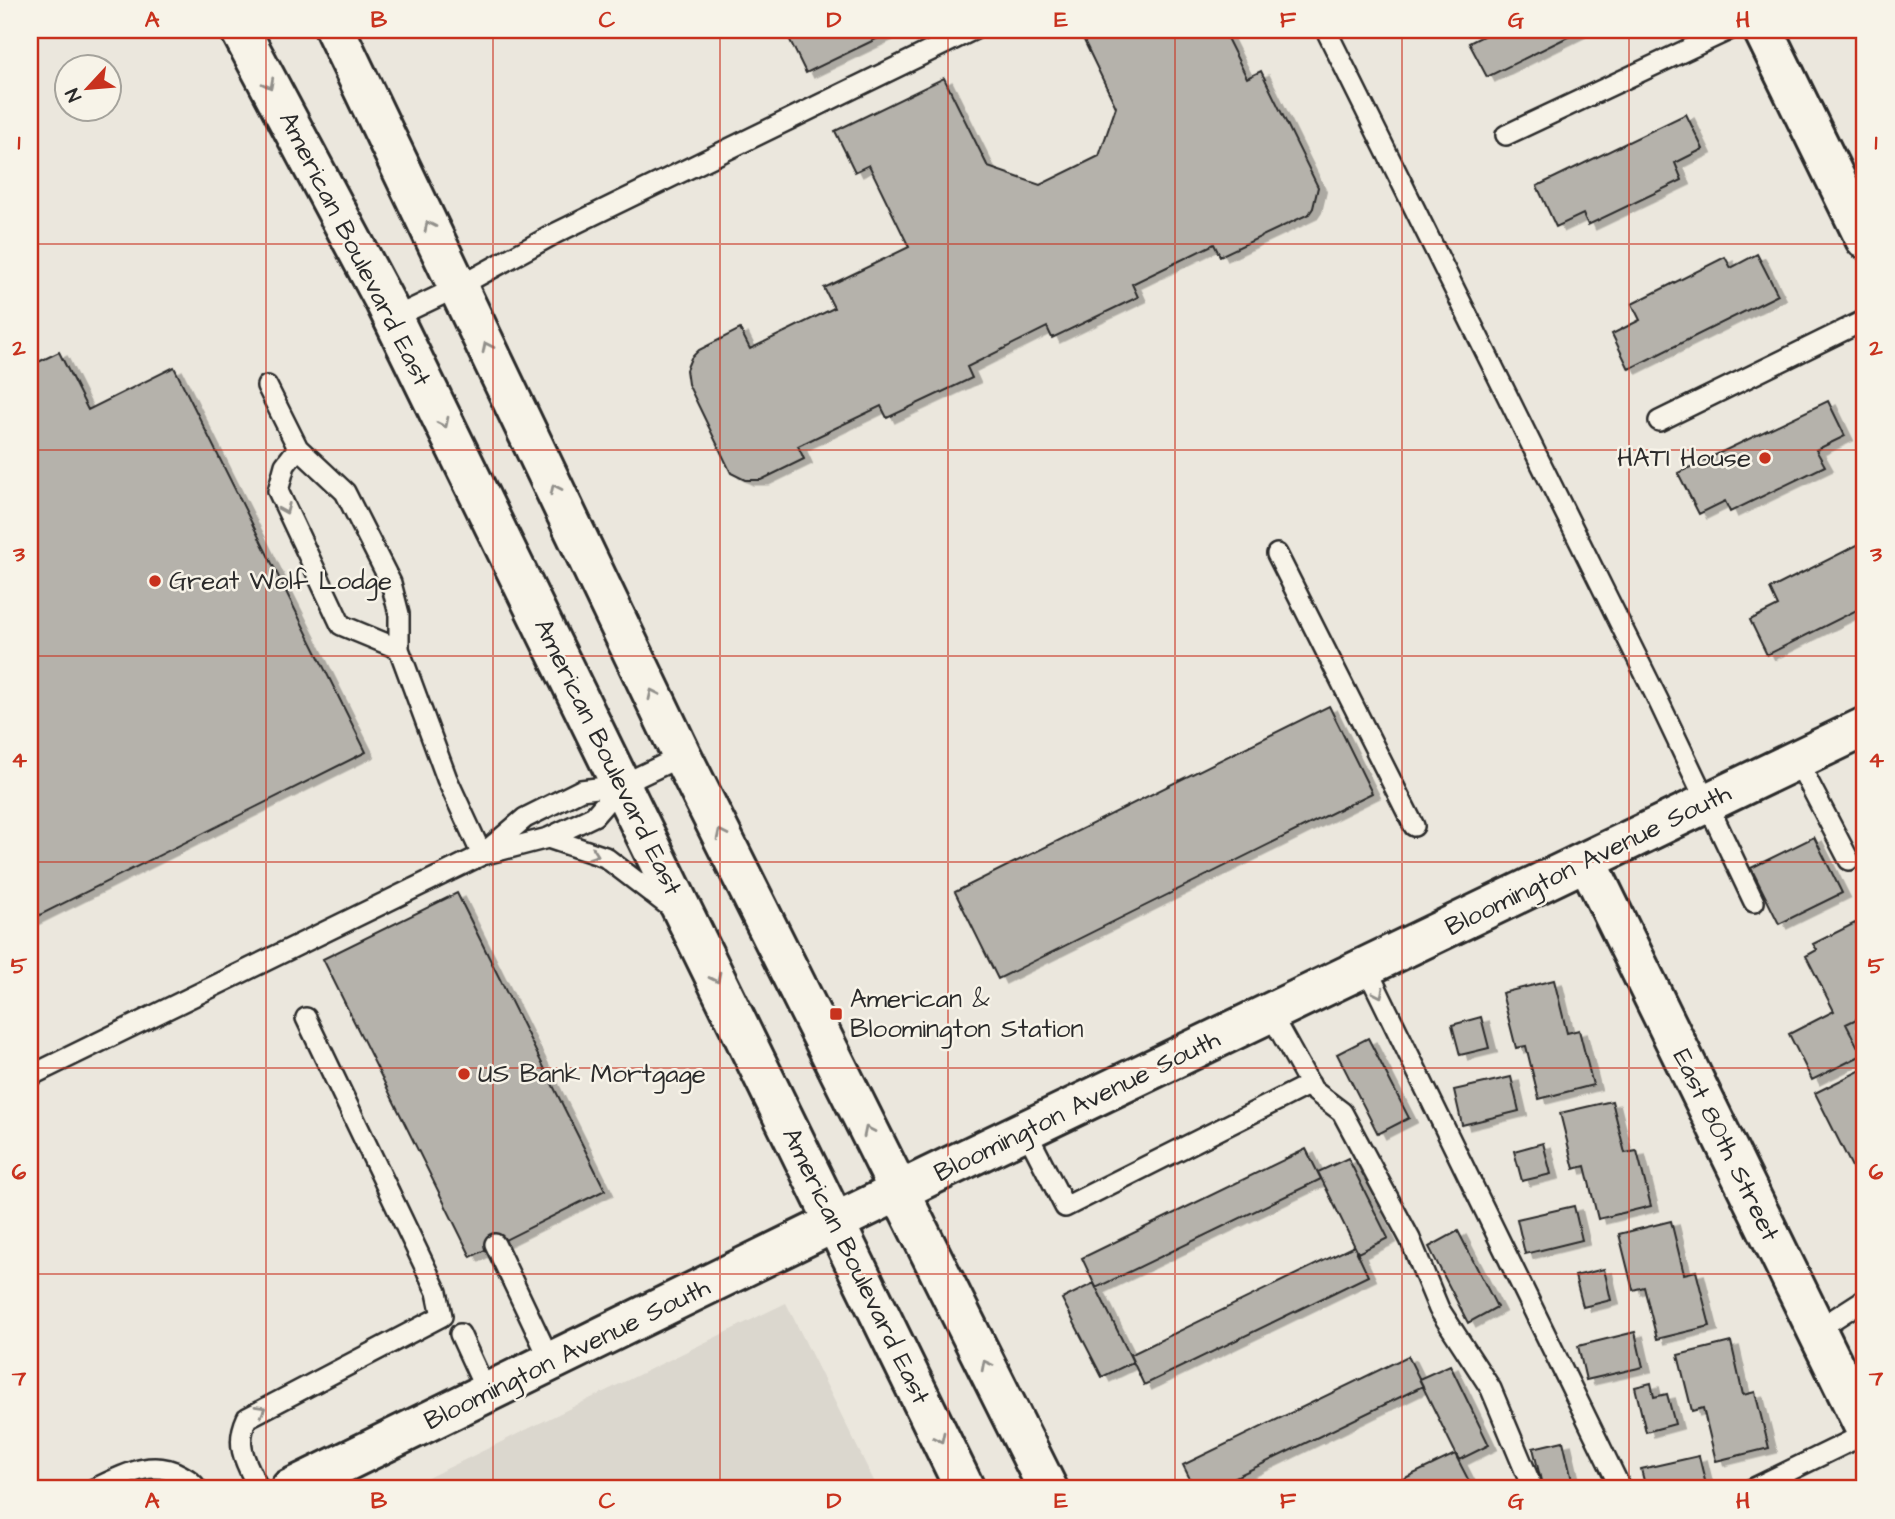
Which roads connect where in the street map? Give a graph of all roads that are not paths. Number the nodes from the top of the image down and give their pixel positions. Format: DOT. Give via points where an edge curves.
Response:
graph roads {
  1 [pos="240,30"];
  2 [pos="335,30"];
  3 [pos="973,30"];
  4 [pos="1326,30"];
  5 [pos="1729,30"];
  6 [pos="1763,30"];
  7 [pos="1506,135"];
  8 [pos="1865,239"];
  9 [pos="458,287"];
  10 [pos="393,318"];
  11 [pos="1865,320"];
  12 [pos="267,386"];
  13 [pos="1659,421"];
  14 [pos="298,448"];
  15 [pos="1278,554"];
  16 [pos="399,649"];
  17 [pos="1865,727"];
  18 [pos="682,756"];
  19 [pos="1797,760"];
  20 [pos="621,785"];
  21 [pos="1707,803"];
  22 [pos="1414,826"];
  23 [pos="548,838"];
  24 [pos="482,855"];
  25 [pos="1849,860"];
  26 [pos="1587,861"];
  27 [pos="1754,902"];
  28 [pos="691,927"];
  29 [pos="1366,967"];
  30 [pos="1270,1013"];
  31 [pos="306,1018"];
  32 [pos="30,1076"];
  33 [pos="1310,1084"];
  34 [pos="1026,1131"];
  35 [pos="898,1192"];
  36 [pos="835,1223"];
  37 [pos="495,1244"];
  38 [pos="1865,1299"];
  39 [pos="1817,1331"];
  40 [pos="460,1334"];
  41 [pos="551,1362"];
  42 [pos="487,1393"];
  43 [pos="1865,1431"];
  44 [pos="94,1489"];
  45 [pos="197,1489"];
  46 [pos="259,1489"];
  47 [pos="290,1489"];
  48 [pos="965,1489"];
  49 [pos="1048,1489"];
  50 [pos="1526,1489"];
  51 [pos="1621,1489"];
  52 [pos="1752,1489"];
  1 -- 10 [label="main road, American Boulevard East, one-way"];
  9 -- 2 [label="main road, one-way"];
  3 -- 9 [label="lane" via="556,233"];
  4 -- 21 [label="lane"];
  5 -- 7 [label="lane"];
  6 -- 8 [label="main road"];
  9 -- 10 [label="lane"];
  18 -- 9 [label="main road, one-way"];
  10 -- 20 [label="main road, American Boulevard East, one-way"];
  11 -- 13 [label="lane"];
  12 -- 14 [label="lane"];
  14 -- 16 [label="lane" via="345,492 391,583 399,614"];
  14 -- 16 [label="lane, one-way" via="285,464 278,491 341,625"];
  15 -- 22 [label="lane"];
  16 -- 24 [label="lane" via="447,779"];
  17 -- 19 [label="main road, Bloomington Avenue South"];
  18 -- 20 [label="lane"];
  35 -- 18 [label="main road, one-way"];
  19 -- 21 [label="main road, Bloomington Avenue South"];
  19 -- 25 [label="lane"];
  20 -- 23 [label="lane" via="594,816"];
  20 -- 24 [label="lane" via="581,790 525,818"];
  20 -- 28 [label="main road, American Boulevard East"];
  21 -- 26 [label="main road, Bloomington Avenue South"];
  21 -- 27 [label="lane"];
  23 -- 24 [label="lane"];
  23 -- 28 [label="lane, one-way" via="605,857 662,898"];
  24 -- 32 [label="lane"];
  26 -- 29 [label="main road, Bloomington Avenue South"];
  26 -- 39 [label="main road, East 80th Street"];
  28 -- 36 [label="main road, American Boulevard East, one-way"];
  29 -- 30 [label="main road, Bloomington Avenue South"];
  29 -- 51 [label="lane, one-way"];
  30 -- 33 [label="lane"];
  30 -- 34 [label="main road, Bloomington Avenue South"];
  46 -- 31 [label="lane, one-way" via="245,1462 239,1435 247,1418 442,1316 437,1292"];
  33 -- 34 [label="lane" via="1065,1207"];
  33 -- 50 [label="lane" via="1342,1112 1410,1239 1439,1309 1491,1389 1529,1480"];
  34 -- 35 [label="main road, Bloomington Avenue South"];
  35 -- 36 [label="main road, Bloomington Avenue South"];
  49 -- 35 [label="main road, one-way"];
  36 -- 41 [label="main road, Bloomington Avenue South"];
  36 -- 48 [label="main road, American Boulevard East, one-way"];
  37 -- 41 [label="lane"];
  38 -- 39 [label="lane"];
  39 -- 43 [label="main road, East 80th Street"];
  40 -- 42 [label="lane"];
  41 -- 42 [label="main road, Bloomington Avenue South"];
  42 -- 47 [label="main road, Bloomington Avenue South"];
  43 -- 52 [label="lane"];
  44 -- 45 [label="lane" via="132,1471 165,1466"];
}
